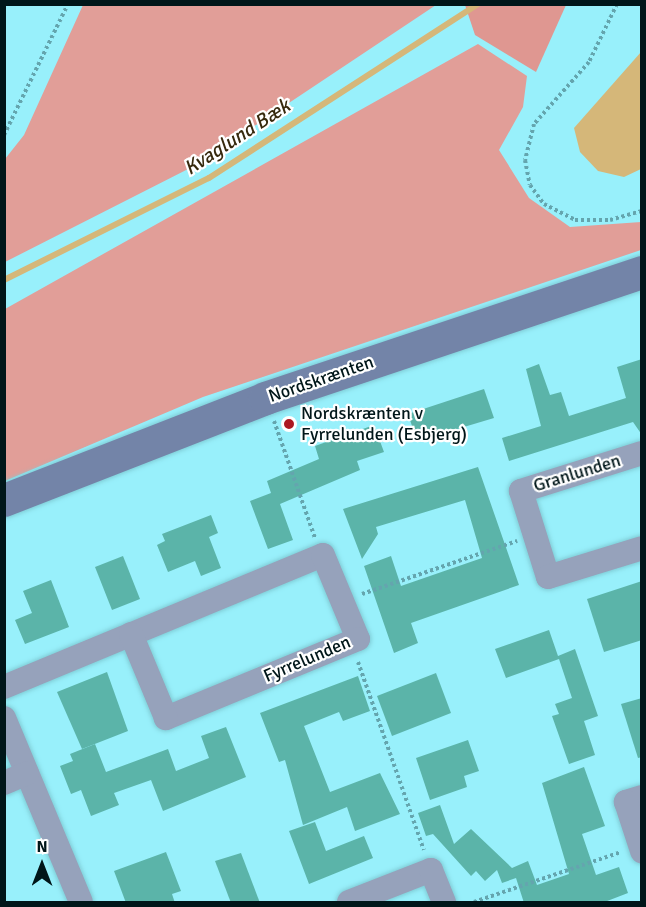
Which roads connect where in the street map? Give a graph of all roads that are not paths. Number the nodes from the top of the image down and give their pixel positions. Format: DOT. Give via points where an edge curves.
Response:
graph roads {
  1 [pos="642,272"];
  2 [pos="642,453"];
  3 [pos="4,500"];
  4 [pos="642,548"];
  5 [pos="131,634"];
  6 [pos="4,687"];
  7 [pos="4,718"];
  8 [pos="27,773"];
  9 [pos="4,783"];
  10 [pos="642,797"];
  11 [pos="641,848"];
  12 [pos="81,903"];
  13 [pos="349,903"];
  14 [pos="444,903"];
  1 -- 3 [label="street, Nordskrænten" via="265,398"];
  2 -- 4 [label="street, Granlunden" via="521,491 548,577"];
  5 -- 5 [label="street, Fyrrelunden" via="323,555 358,639 166,718"];
  5 -- 6 [label="street"];
  7 -- 8 [label="street"];
  8 -- 9 [label="street"];
  8 -- 12 [label="street"];
  10 -- 11 [label="street" via="626,802"];
  13 -- 14 [label="street" via="431,870"];
}
